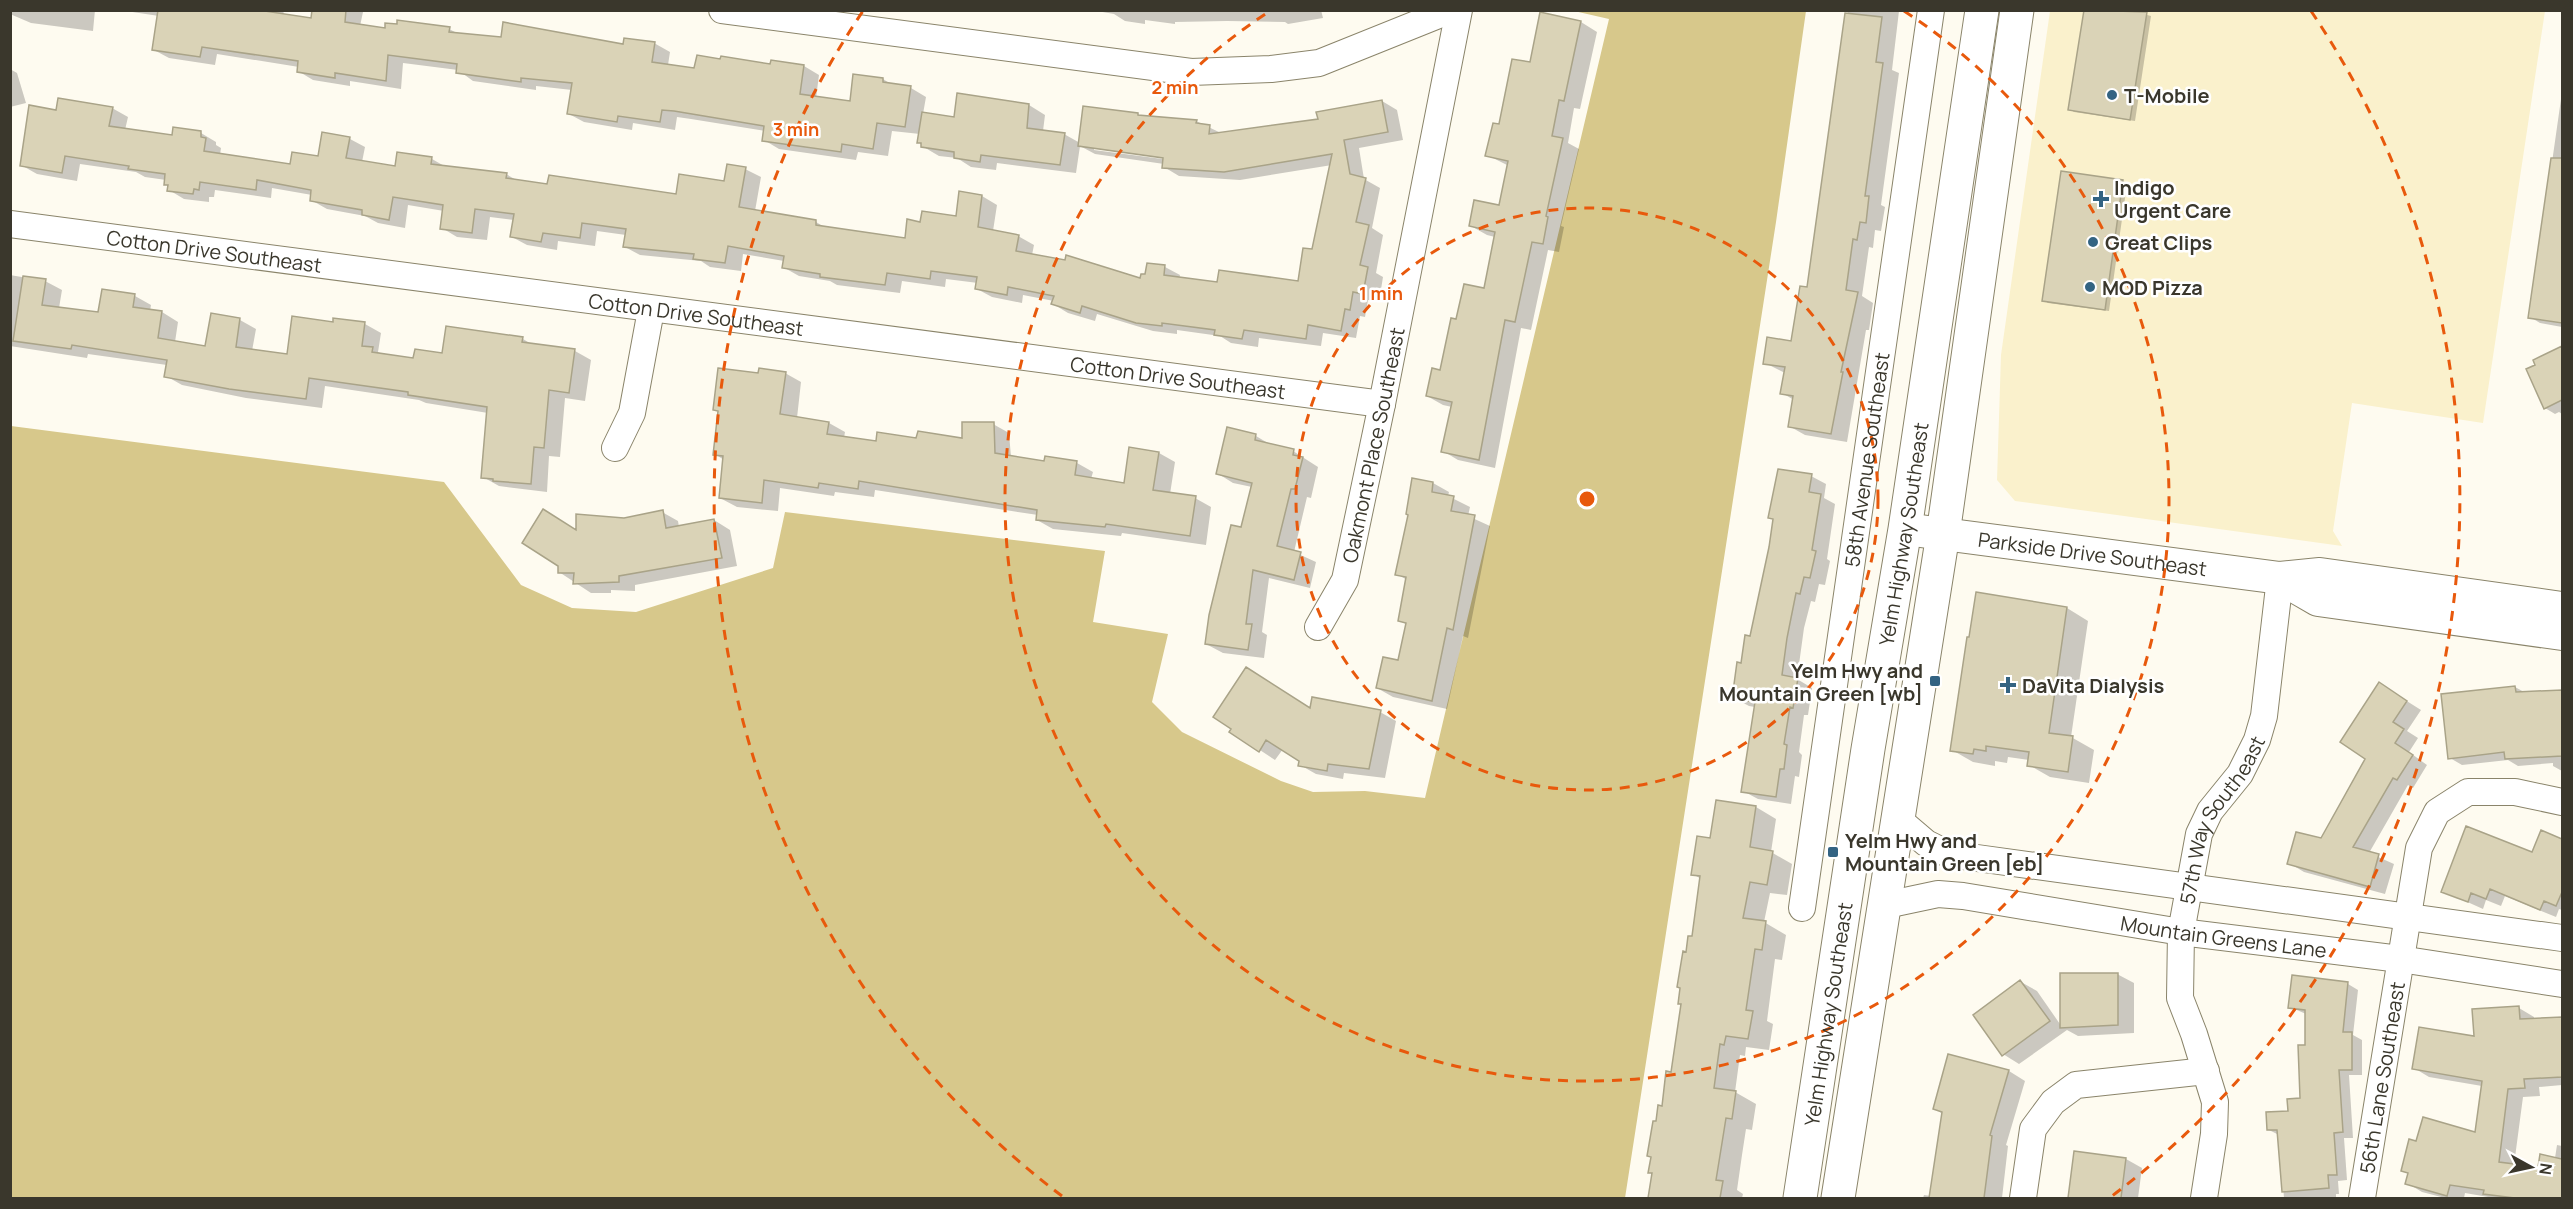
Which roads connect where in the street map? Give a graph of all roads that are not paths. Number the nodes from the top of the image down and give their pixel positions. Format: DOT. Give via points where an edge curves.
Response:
graph roads {
  1 [pos="722,10"];
  2 [pos="1451,10"];
  3 [pos="1459,10"];
  4 [pos="1931,10"];
  5 [pos="1982,10"];
  6 [pos="2017,10"];
  7 [pos="10,224"];
  8 [pos="651,310"];
  9 [pos="1382,404"];
  10 [pos="615,448"];
  11 [pos="1905,529"];
  12 [pos="1943,534"];
  13 [pos="2280,578"];
  14 [pos="2562,608"];
  15 [pos="1318,627"];
  16 [pos="2562,634"];
  17 [pos="2562,802"];
  18 [pos="1899,820"];
  19 [pos="2188,888"];
  20 [pos="1886,905"];
  21 [pos="1802,908"];
  22 [pos="2408,916"];
  23 [pos="2181,932"];
  24 [pos="2562,938"];
  25 [pos="2400,959"];
  26 [pos="2562,984"];
  27 [pos="2206,1071"];
  28 [pos="1800,1198"];
  29 [pos="1838,1198"];
  30 [pos="2023,1198"];
  31 [pos="2204,1198"];
  32 [pos="2362,1198"];
  1 -- 2 [label="street" via="1191,72 1319,63"];
  3 -- 9 [label="street, Oakmont Place Southeast"];
  4 -- 21 [label="street, 58th Avenue Southeast"];
  5 -- 11 [label="main road, Yelm Highway Southeast"];
  6 -- 12 [label="main road, Yelm Highway Southeast"];
  7 -- 8 [label="street, Cotton Drive Southeast"];
  8 -- 9 [label="street, Cotton Drive Southeast"];
  8 -- 10 [label="street" via="632,413"];
  9 -- 15 [label="street, Oakmont Place Southeast" via="1344,580"];
  11 -- 12 [label="street, Parkside Drive Southeast"];
  11 -- 28 [label="main road, Yelm Highway Southeast"];
  12 -- 13 [label="street, Parkside Drive Southeast"];
  12 -- 18 [label="main road, Yelm Highway Southeast"];
  13 -- 14 [label="street, Parkside Drive Southeast" via="2320,574"];
  13 -- 16 [label="street, Parkside Drive Southeast" via="2318,600"];
  13 -- 19 [label="street, 57th Way Southeast" via="2264,716 2240,774 2210,811 2199,834"];
  17 -- 22 [label="street, 56th Lane Southeast" via="2515,792 2468,792 2437,812 2419,848"];
  18 -- 19 [label="street" via="1926,843 1948,854"];
  18 -- 20 [label="main road, Yelm Highway Southeast"];
  19 -- 22 [label="street"];
  19 -- 23 [label="street, 57th Way Southeast"];
  20 -- 23 [label="street, Mountain Greens Lane" via="1938,894 1963,896"];
  20 -- 29 [label="main road, Yelm Highway Southeast"];
  22 -- 24 [label="street"];
  22 -- 25 [label="street, 56th Lane Southeast"];
  23 -- 25 [label="street, Mountain Greens Lane"];
  23 -- 27 [label="street, 57th Way Southeast" via="2180,998"];
  25 -- 26 [label="street, Mountain Greens Lane"];
  25 -- 32 [label="street, 56th Lane Southeast"];
  27 -- 30 [label="street" via="2076,1085 2053,1102 2033,1129"];
  27 -- 31 [label="street, 57th Way Southeast" via="2215,1102"];
}
